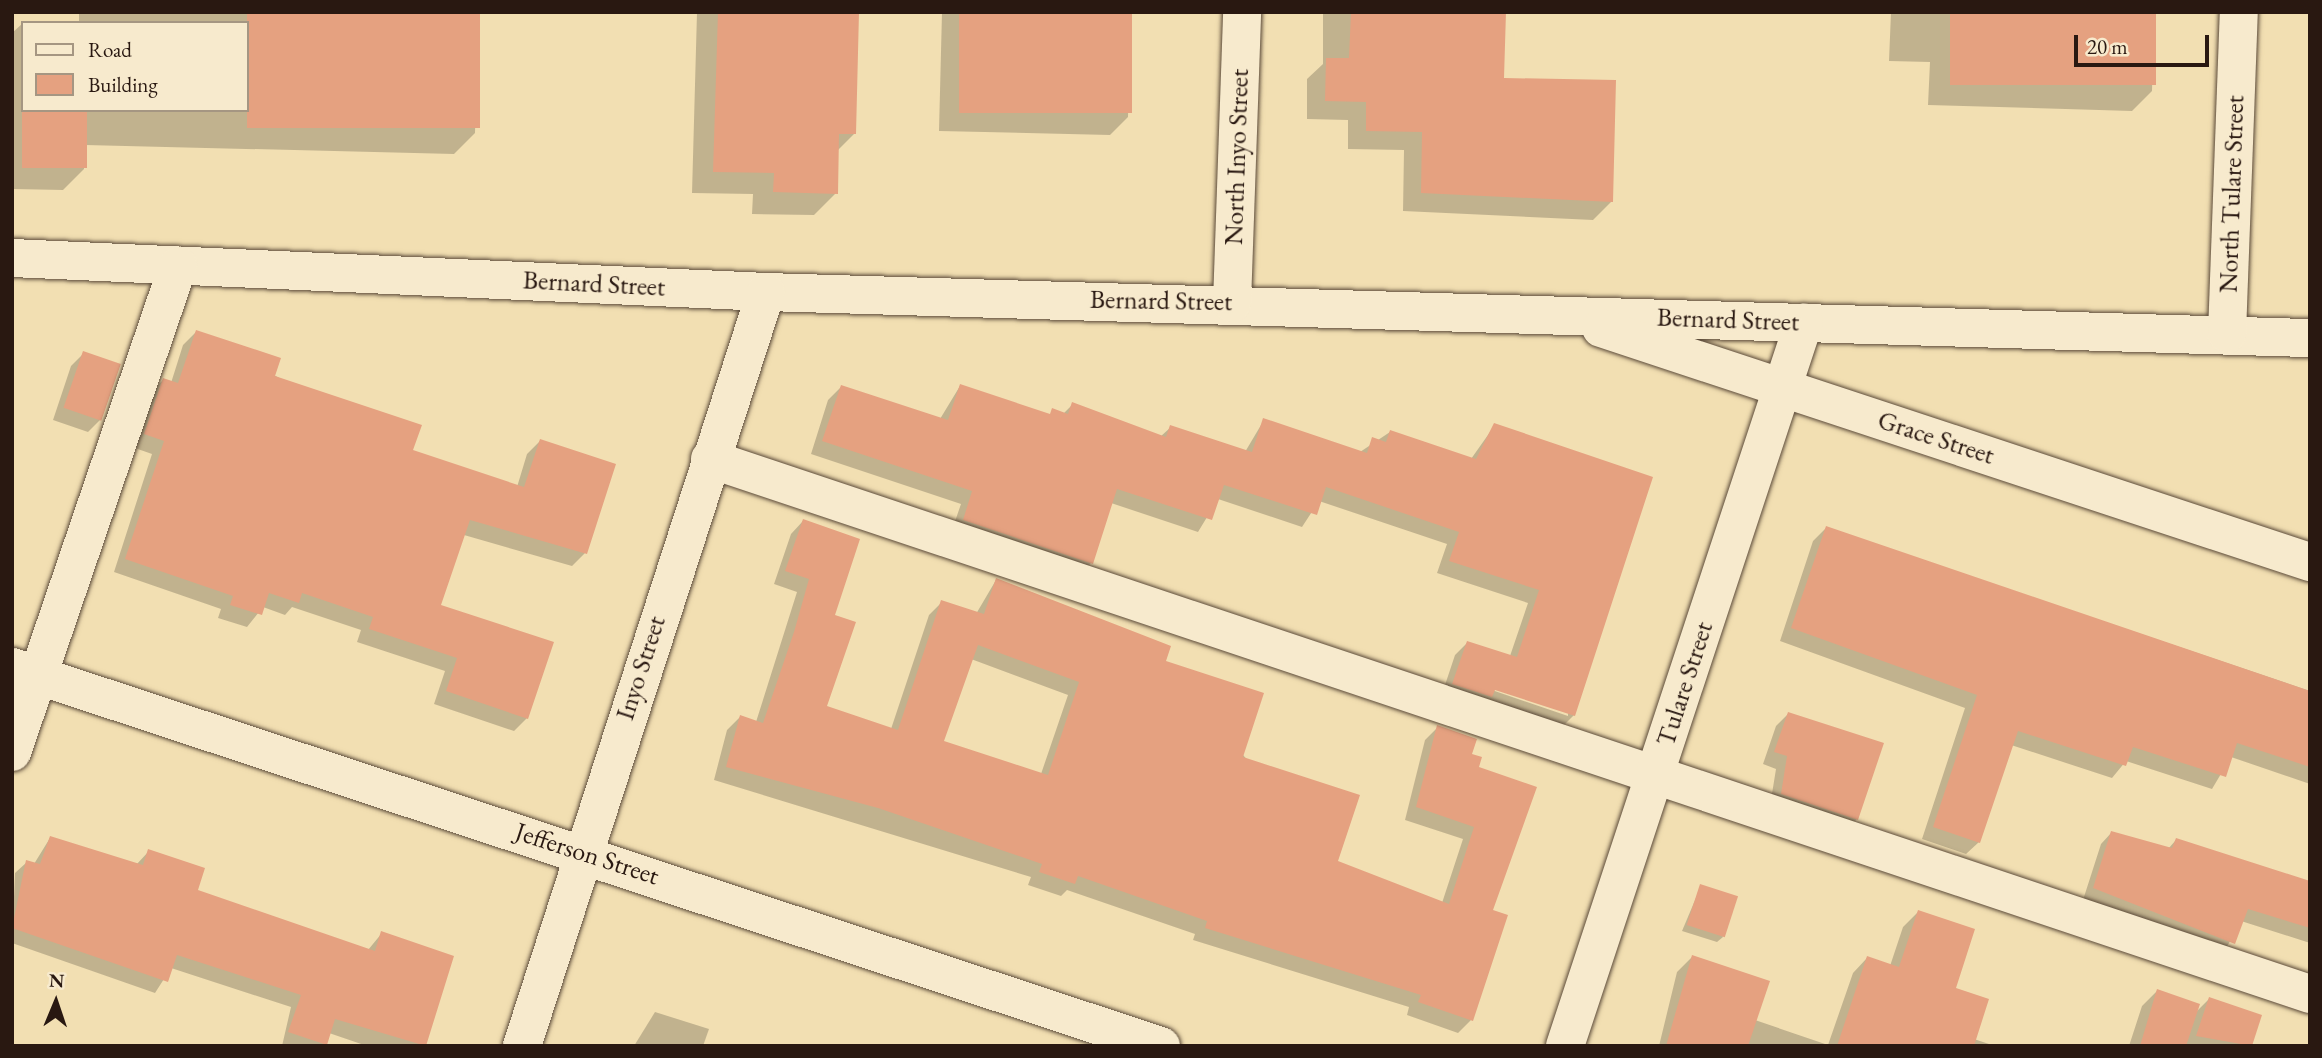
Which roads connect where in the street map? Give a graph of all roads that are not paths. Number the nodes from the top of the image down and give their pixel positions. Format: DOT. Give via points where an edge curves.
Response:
graph roads {
  1 [pos="1242,12"];
  2 [pos="2239,12"];
  3 [pos="12,258"];
  4 [pos="178,266"];
  5 [pos="766,292"];
  6 [pos="1232,303"];
  7 [pos="1563,315"];
  8 [pos="1804,322"];
  9 [pos="2227,334"];
  10 [pos="2310,338"];
  11 [pos="1783,388"];
  12 [pos="710,459"];
  13 [pos="2310,562"];
  14 [pos="25,671"];
  15 [pos="12,752"];
  16 [pos="1654,775"];
  17 [pos="581,851"];
  18 [pos="2310,994"];
  19 [pos="522,1046"];
  20 [pos="1161,1046"];
  21 [pos="1565,1046"];
  1 -- 6 [label="street, North Inyo Street"];
  2 -- 9 [label="street, North Tulare Street"];
  3 -- 4 [label="street, Bernard Street"];
  4 -- 5 [label="street, Bernard Street"];
  4 -- 14 [label="street"];
  5 -- 6 [label="street, Bernard Street"];
  5 -- 12 [label="street, Inyo Street"];
  6 -- 7 [label="street, Bernard Street"];
  7 -- 8 [label="street, Bernard Street"];
  7 -- 11 [label="street, Grace Street"];
  8 -- 9 [label="street, Bernard Street"];
  8 -- 11 [label="street, Tulare Street"];
  9 -- 10 [label="street, Bernard Street"];
  11 -- 13 [label="street, Grace Street"];
  11 -- 16 [label="street, Tulare Street"];
  12 -- 16 [label="street"];
  12 -- 17 [label="street, Inyo Street"];
  14 -- 15 [label="street"];
  14 -- 17 [label="street, Jefferson Street"];
  16 -- 18 [label="street"];
  16 -- 21 [label="street, Tulare Street"];
  17 -- 19 [label="street, Inyo Street"];
  17 -- 20 [label="street, Jefferson Street"];
}
